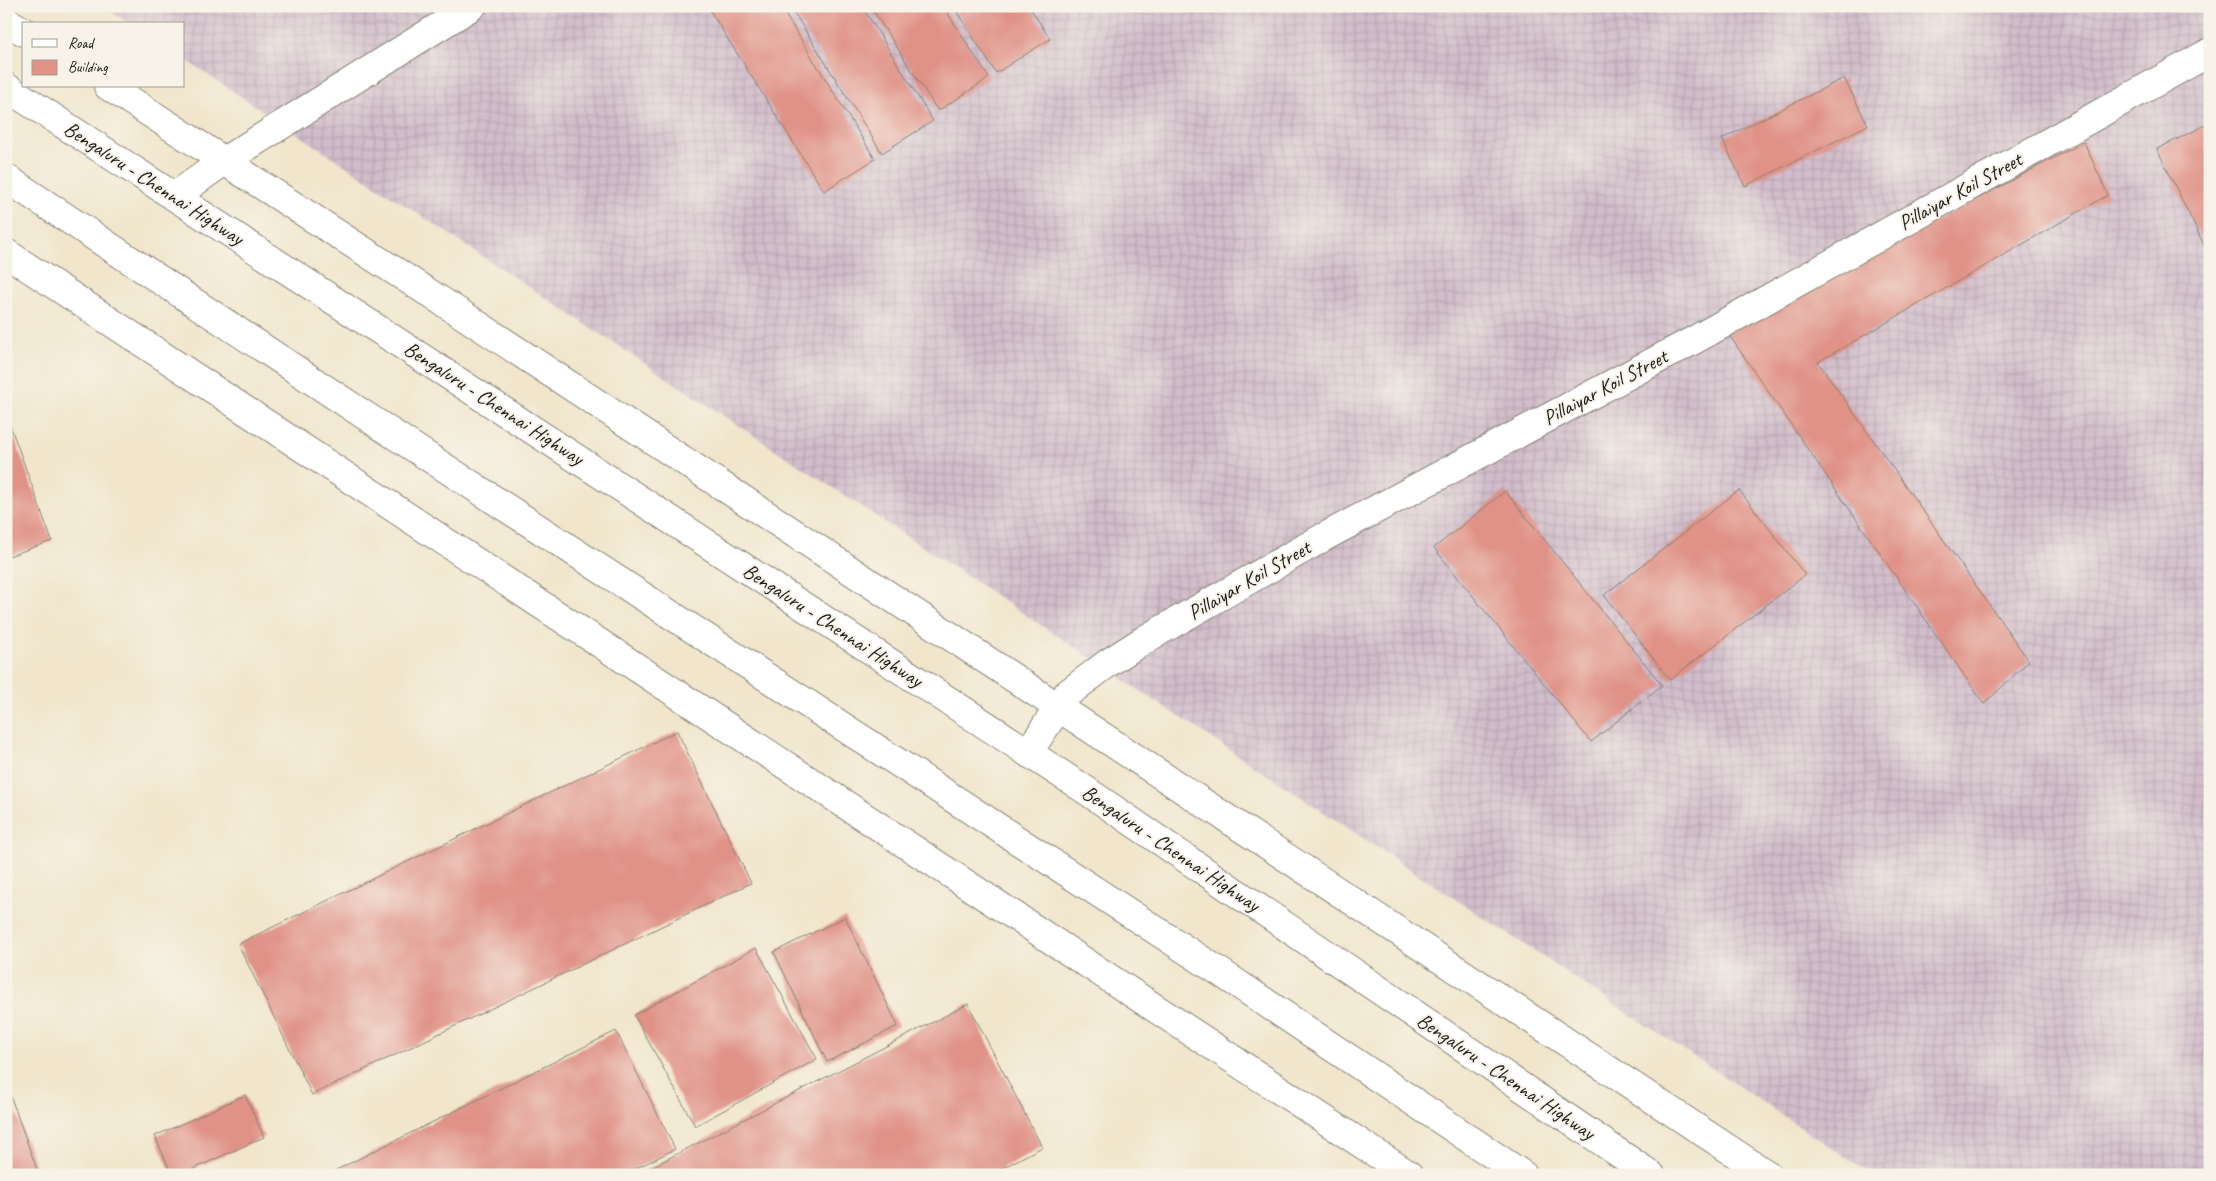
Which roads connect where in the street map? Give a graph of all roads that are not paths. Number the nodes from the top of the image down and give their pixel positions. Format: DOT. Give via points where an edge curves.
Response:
graph roads {
  1 [pos="472,6"];
  2 [pos="6,20"];
  3 [pos="22,31"];
  4 [pos="2210,52"];
  5 [pos="6,87"];
  6 [pos="111,88"];
  7 [pos="224,161"];
  8 [pos="6,178"];
  9 [pos="175,196"];
  10 [pos="6,253"];
  11 [pos="1057,706"];
  12 [pos="1028,753"];
  13 [pos="1409,1175"];
  14 [pos="1523,1175"];
  15 [pos="1651,1175"];
  16 [pos="1768,1175"];
  1 -- 7 [label="main road"];
  2 -- 3 [label="main road"];
  4 -- 11 [label="main road, Pillaiyar Koil Street" via="1696,339 1324,537 1108,663 1081,682"];
  5 -- 9 [label="main road, Bengaluru - Chennai Highway"];
  6 -- 7 [label="main road"];
  7 -- 9 [label="main road"];
  7 -- 11 [label="main road"];
  8 -- 14 [label="main road" via="1220,972"];
  9 -- 12 [label="main road, Bengaluru - Chennai Highway"];
  10 -- 13 [label="main road"];
  11 -- 12 [label="main road, Pillaiyar Koil Street"];
  11 -- 16 [label="main road"];
  12 -- 15 [label="main road, Bengaluru - Chennai Highway"];
}
